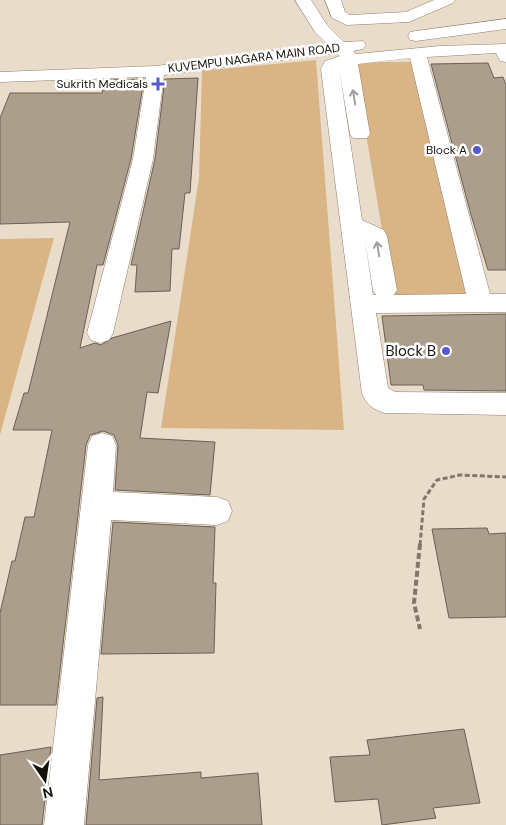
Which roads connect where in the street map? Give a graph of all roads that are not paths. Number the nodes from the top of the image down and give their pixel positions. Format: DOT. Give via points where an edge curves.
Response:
graph roads {
  1 [pos="303,0"];
  2 [pos="333,0"];
  3 [pos="446,0"];
  4 [pos="506,24"];
  5 [pos="418,54"];
  6 [pos="347,56"];
  7 [pos="506,57"];
  8 [pos="156,71"];
  9 [pos="0,78"];
  10 [pos="360,134"];
  11 [pos="351,226"];
  12 [pos="385,290"];
  13 [pos="506,303"];
  14 [pos="361,304"];
  15 [pos="480,304"];
  16 [pos="100,333"];
  17 [pos="506,404"];
  18 [pos="102,444"];
  19 [pos="97,506"];
  20 [pos="217,511"];
  21 [pos="64,825"];
  1 -- 6 [label="street" via="321,28"];
  2 -- 3 [label="street" via="338,15 347,20 409,17"];
  4 -- 6 [label="street, KUVEMPU NAGARA MAIN ROAD" via="467,28"];
  5 -- 6 [label="street"];
  5 -- 7 [label="street" via="439,49 502,48"];
  5 -- 15 [label="street"];
  6 -- 8 [label="street, KUVEMPU NAGARA MAIN ROAD"];
  10 -- 6 [label="street, one-way"];
  6 -- 11 [label="street" via="331,64 330,68"];
  8 -- 9 [label="street, KUVEMPU NAGARA MAIN ROAD"];
  8 -- 16 [label="street" via="143,158"];
  12 -- 11 [label="street, one-way" via="376,236 364,228"];
  11 -- 14 [label="street"];
  13 -- 15 [label="street"];
  14 -- 15 [label="street"];
  14 -- 17 [label="street" via="375,394 385,402"];
  18 -- 19 [label="street"];
  19 -- 20 [label="street"];
  19 -- 21 [label="street"];
}
